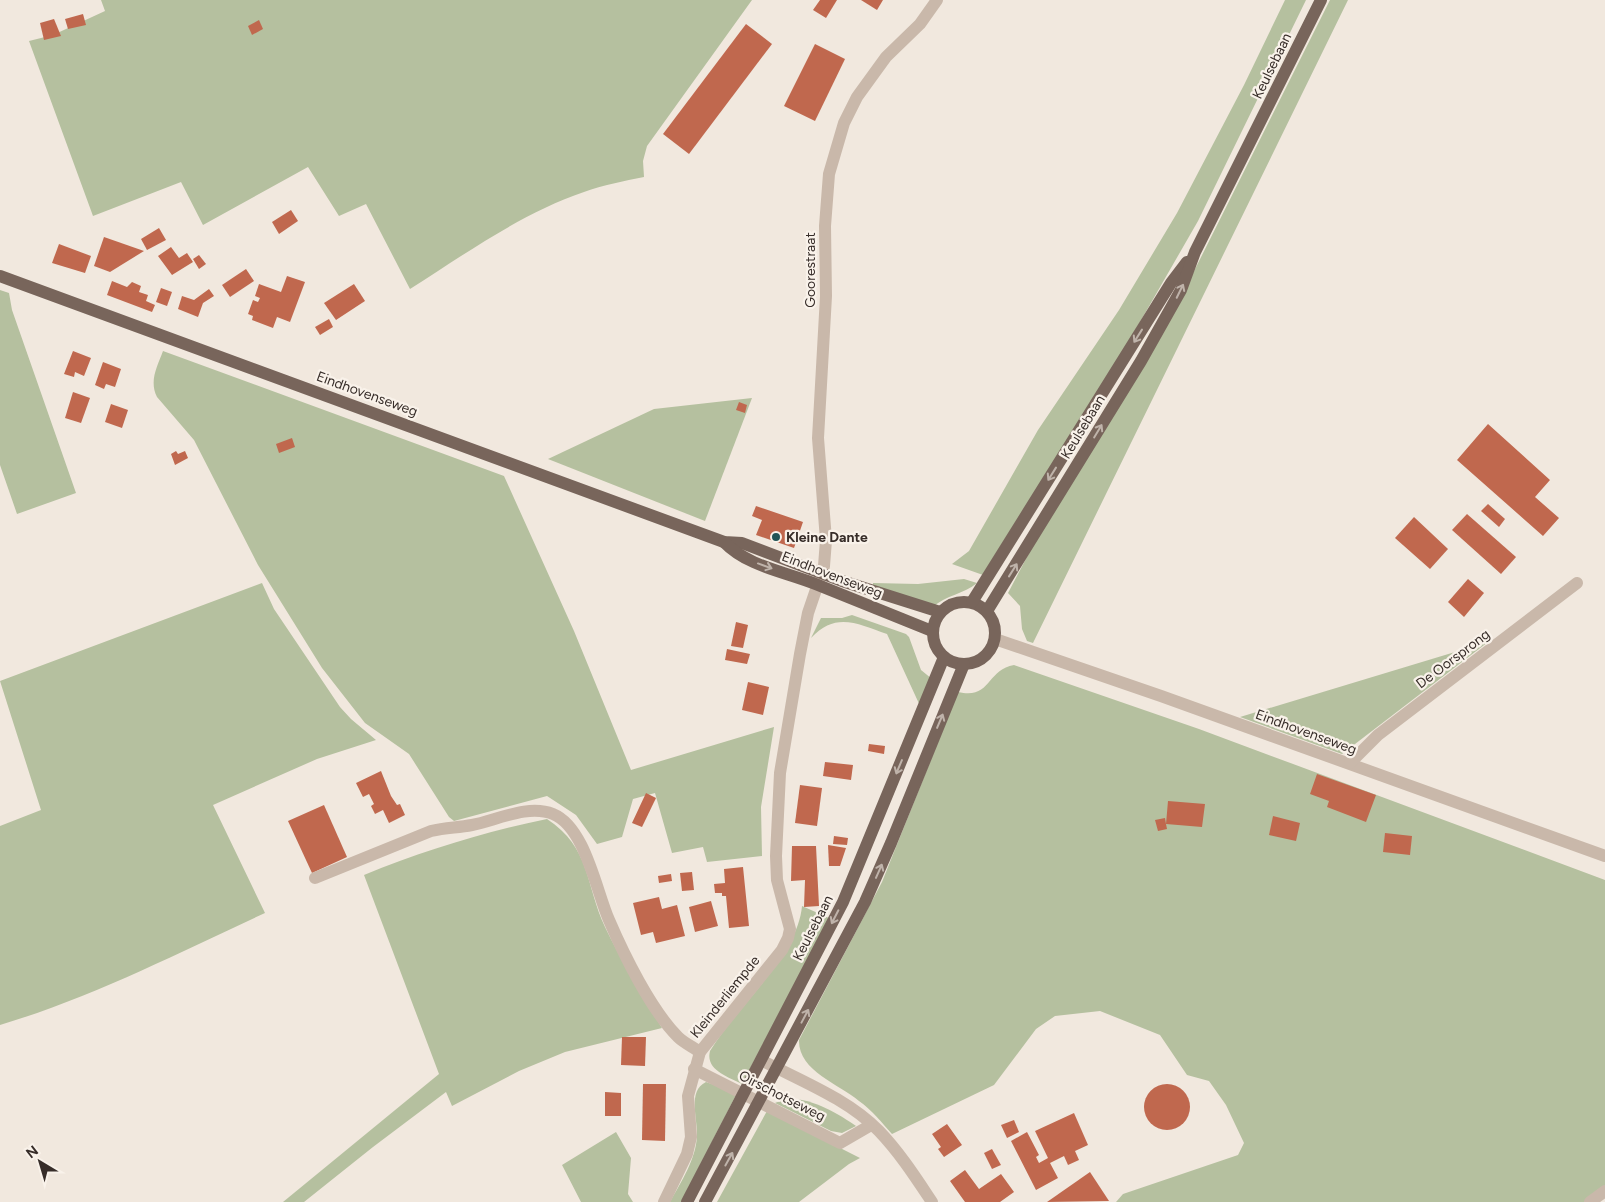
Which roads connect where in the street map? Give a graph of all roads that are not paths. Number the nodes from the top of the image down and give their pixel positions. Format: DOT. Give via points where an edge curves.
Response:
graph roads {
  1 [pos="937,0"];
  2 [pos="1321,0"];
  3 [pos="1195,252"];
  4 [pos="0,276"];
  5 [pos="819,579"];
  6 [pos="1577,583"];
  7 [pos="972,602"];
  8 [pos="987,611"];
  9 [pos="940,612"];
  10 [pos="932,631"];
  11 [pos="995,639"];
  12 [pos="944,658"];
  13 [pos="964,664"];
  14 [pos="1350,763"];
  15 [pos="1605,856"];
  16 [pos="315,878"];
  17 [pos="700,1052"];
  18 [pos="761,1060"];
  19 [pos="777,1068"];
  20 [pos="694,1069"];
  21 [pos="744,1093"];
  22 [pos="761,1101"];
  23 [pos="871,1124"];
  24 [pos="1605,1191"];
  25 [pos="664,1202"];
  26 [pos="686,1202"];
  27 [pos="705,1202"];
  28 [pos="932,1202"];
  29 [pos="1590,1202"];
  1 -- 5 [label="street, Goorestraat" via="857,97 844,123 829,174 818,438 826,540"];
  2 -- 3 [label="main road, Keulsebaan"];
  3 -- 7 [label="main road, Keulsebaan, one-way" via="1172,283"];
  8 -- 3 [label="main road, Keulsebaan, one-way" via="1141,361 1182,290"];
  4 -- 5 [label="main road, Eindhovenseweg" via="724,542 746,558"];
  5 -- 9 [label="main road, Eindhovenseweg"];
  5 -- 10 [label="main road, Eindhovenseweg"];
  5 -- 17 [label="street, Kleinderliempde" via="798,663 778,803 777,880 790,929 788,938 782,950"];
  6 -- 14 [label="street, De Oorsprong" via="1378,735"];
  7 -- 8 [label="main road"];
  7 -- 9 [label="main road" via="954,603"];
  8 -- 11 [label="main road" via="994,623"];
  9 -- 10 [label="main road"];
  10 -- 12 [label="main road" via="937,649"];
  11 -- 13 [label="main road" via="981,659"];
  11 -- 14 [label="street, Eindhovenseweg"];
  12 -- 13 [label="main road"];
  12 -- 18 [label="main road, Keulsebaan, one-way" via="843,902"];
  19 -- 13 [label="main road, one-way" via="865,902"];
  14 -- 15 [label="street, Eindhovenseweg"];
  16 -- 17 [label="street, Kleinderliempde" via="449,826 471,825 530,811 553,814 563,820 577,838 619,943 660,1015 680,1038"];
  17 -- 20 [label="street"];
  18 -- 19 [label="street, Oirschotseweg"];
  18 -- 21 [label="main road, Keulsebaan"];
  19 -- 22 [label="main road"];
  19 -- 23 [label="street, Oirschotseweg" via="839,1101"];
  20 -- 21 [label="street, Oirschotseweg"];
  20 -- 25 [label="street" via="688,1096 691,1137 687,1154"];
  21 -- 22 [label="street, Oirschotseweg"];
  21 -- 26 [label="main road, Keulsebaan"];
  22 -- 23 [label="street, Oirschotseweg" via="840,1143"];
  27 -- 22 [label="main road, one-way"];
  23 -- 28 [label="street, Oirschotseweg" via="904,1161"];
  24 -- 29 [label="street"];
}
